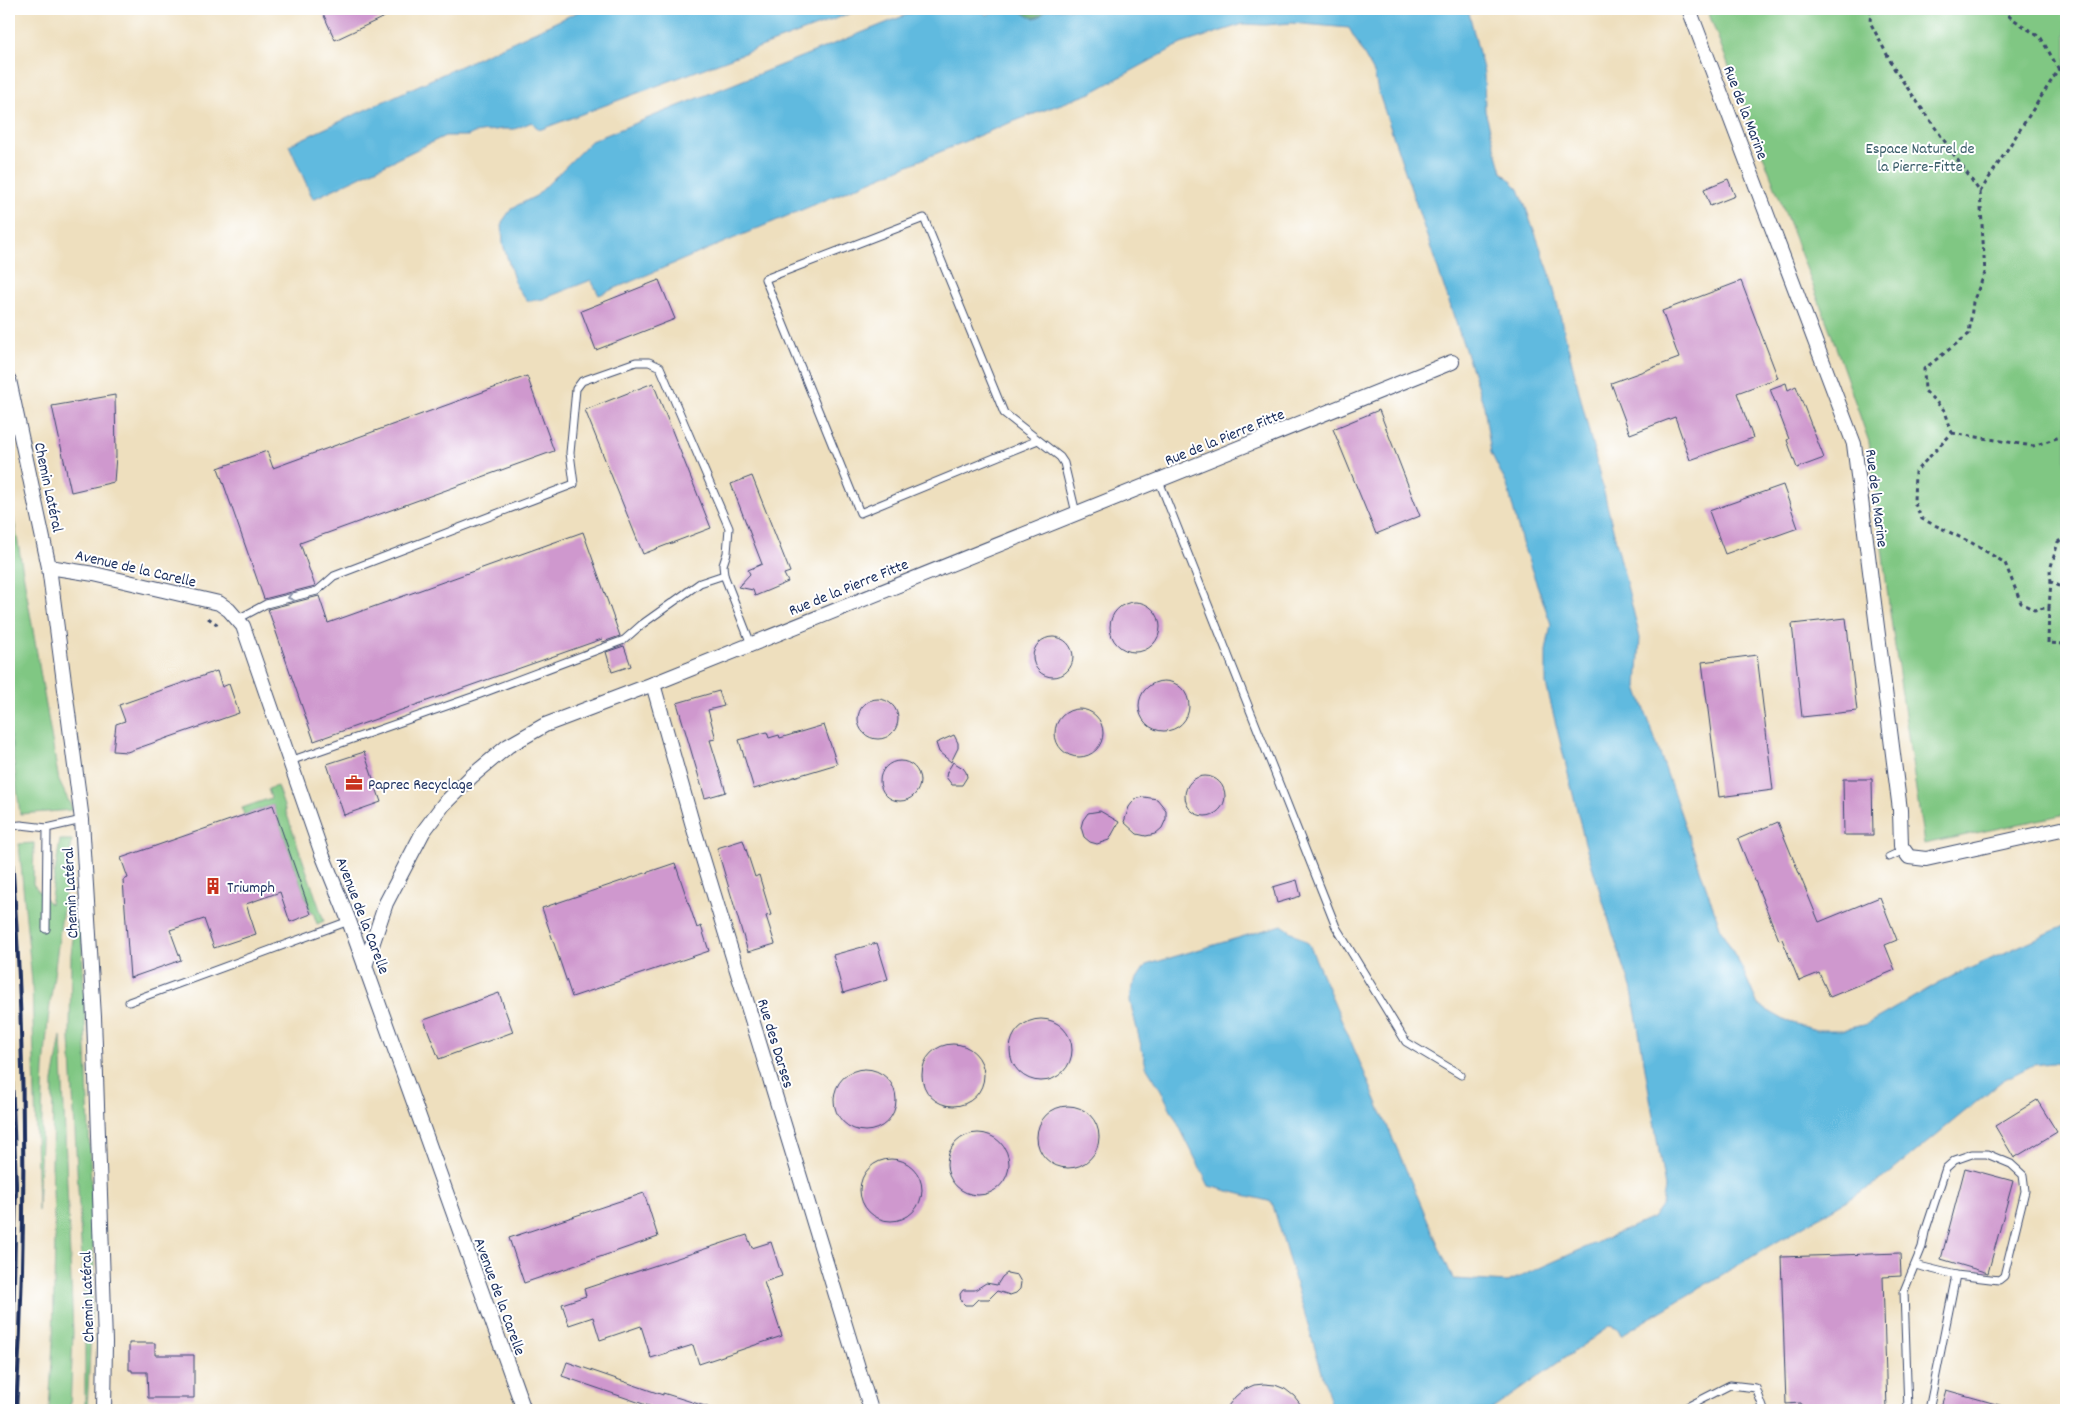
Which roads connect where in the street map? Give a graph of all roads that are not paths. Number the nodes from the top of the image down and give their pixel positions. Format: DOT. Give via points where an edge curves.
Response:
graph roads {
  1 [pos="1689,9"];
  2 [pos="1452,362"];
  3 [pos="9,380"];
  4 [pos="1038,440"];
  5 [pos="1160,481"];
  6 [pos="1076,513"];
  7 [pos="49,567"];
  8 [pos="724,575"];
  9 [pos="238,619"];
  10 [pos="751,644"];
  11 [pos="654,684"];
  12 [pos="290,761"];
  13 [pos="82,820"];
  14 [pos="9,826"];
  15 [pos="47,828"];
  16 [pos="2066,828"];
  17 [pos="1904,850"];
  18 [pos="1889,857"];
  19 [pos="349,922"];
  20 [pos="46,929"];
  21 [pos="364,966"];
  22 [pos="129,1002"];
  23 [pos="1461,1075"];
  24 [pos="1915,1265"];
  25 [pos="1956,1275"];
  26 [pos="104,1410"];
  27 [pos="524,1410"];
  28 [pos="871,1410"];
  29 [pos="1681,1410"];
  30 [pos="1764,1410"];
  31 [pos="1908,1410"];
  32 [pos="1930,1410"];
  1 -- 17 [label="street, Rue de la Marine" via="1854,444"];
  2 -- 5 [label="street, Rue de la Pierre Fitte"];
  3 -- 7 [label="street, Chemin Latéral"];
  4 -- 4 [label="lane" via="1004,413 924,218 765,279 860,514"];
  4 -- 6 [label="lane" via="1064,463"];
  5 -- 6 [label="street, Rue de la Pierre Fitte"];
  5 -- 23 [label="lane" via="1336,927 1406,1042"];
  6 -- 10 [label="street, Rue de la Pierre Fitte"];
  7 -- 9 [label="street, Avenue de la Carelle" via="219,603"];
  7 -- 13 [label="street, Chemin Latéral"];
  8 -- 9 [label="lane, one-way" via="729,528 660,367 649,362 636,362 582,381 576,389 570,453 574,484 334,576 317,591 266,604"];
  8 -- 10 [label="lane"];
  8 -- 12 [label="lane" via="700,583 641,624 624,640"];
  9 -- 12 [label="street, Avenue de la Carelle"];
  10 -- 11 [label="street, Rue de la Pierre Fitte"];
  11 -- 21 [label="street, Rue de la Pierre Fitte" via="545,725 508,746 472,776 444,804 423,832 386,903"];
  11 -- 28 [label="street, Rue des Darses" via="693,826"];
  12 -- 19 [label="street, Avenue de la Carelle"];
  13 -- 15 [label="lane"];
  13 -- 26 [label="street, Chemin Latéral" via="95,1027 105,1342"];
  14 -- 15 [label="lane" via="21,824"];
  15 -- 20 [label="lane"];
  16 -- 17 [label="street" via="1926,859 1909,857"];
  17 -- 18 [label="lane"];
  19 -- 21 [label="street, Avenue de la Carelle"];
  19 -- 22 [label="lane"];
  21 -- 27 [label="street, Avenue de la Carelle"];
  24 -- 25 [label="lane"];
  24 -- 25 [label="lane" via="1946,1168 1955,1160 1972,1154 1988,1154 2011,1164 2023,1175 2025,1183 2004,1276 2000,1280 1992,1280"];
  24 -- 31 [label="lane" via="1904,1291"];
  25 -- 32 [label="lane"];
  29 -- 30 [label="lane" via="1730,1385 1756,1388"];
}
